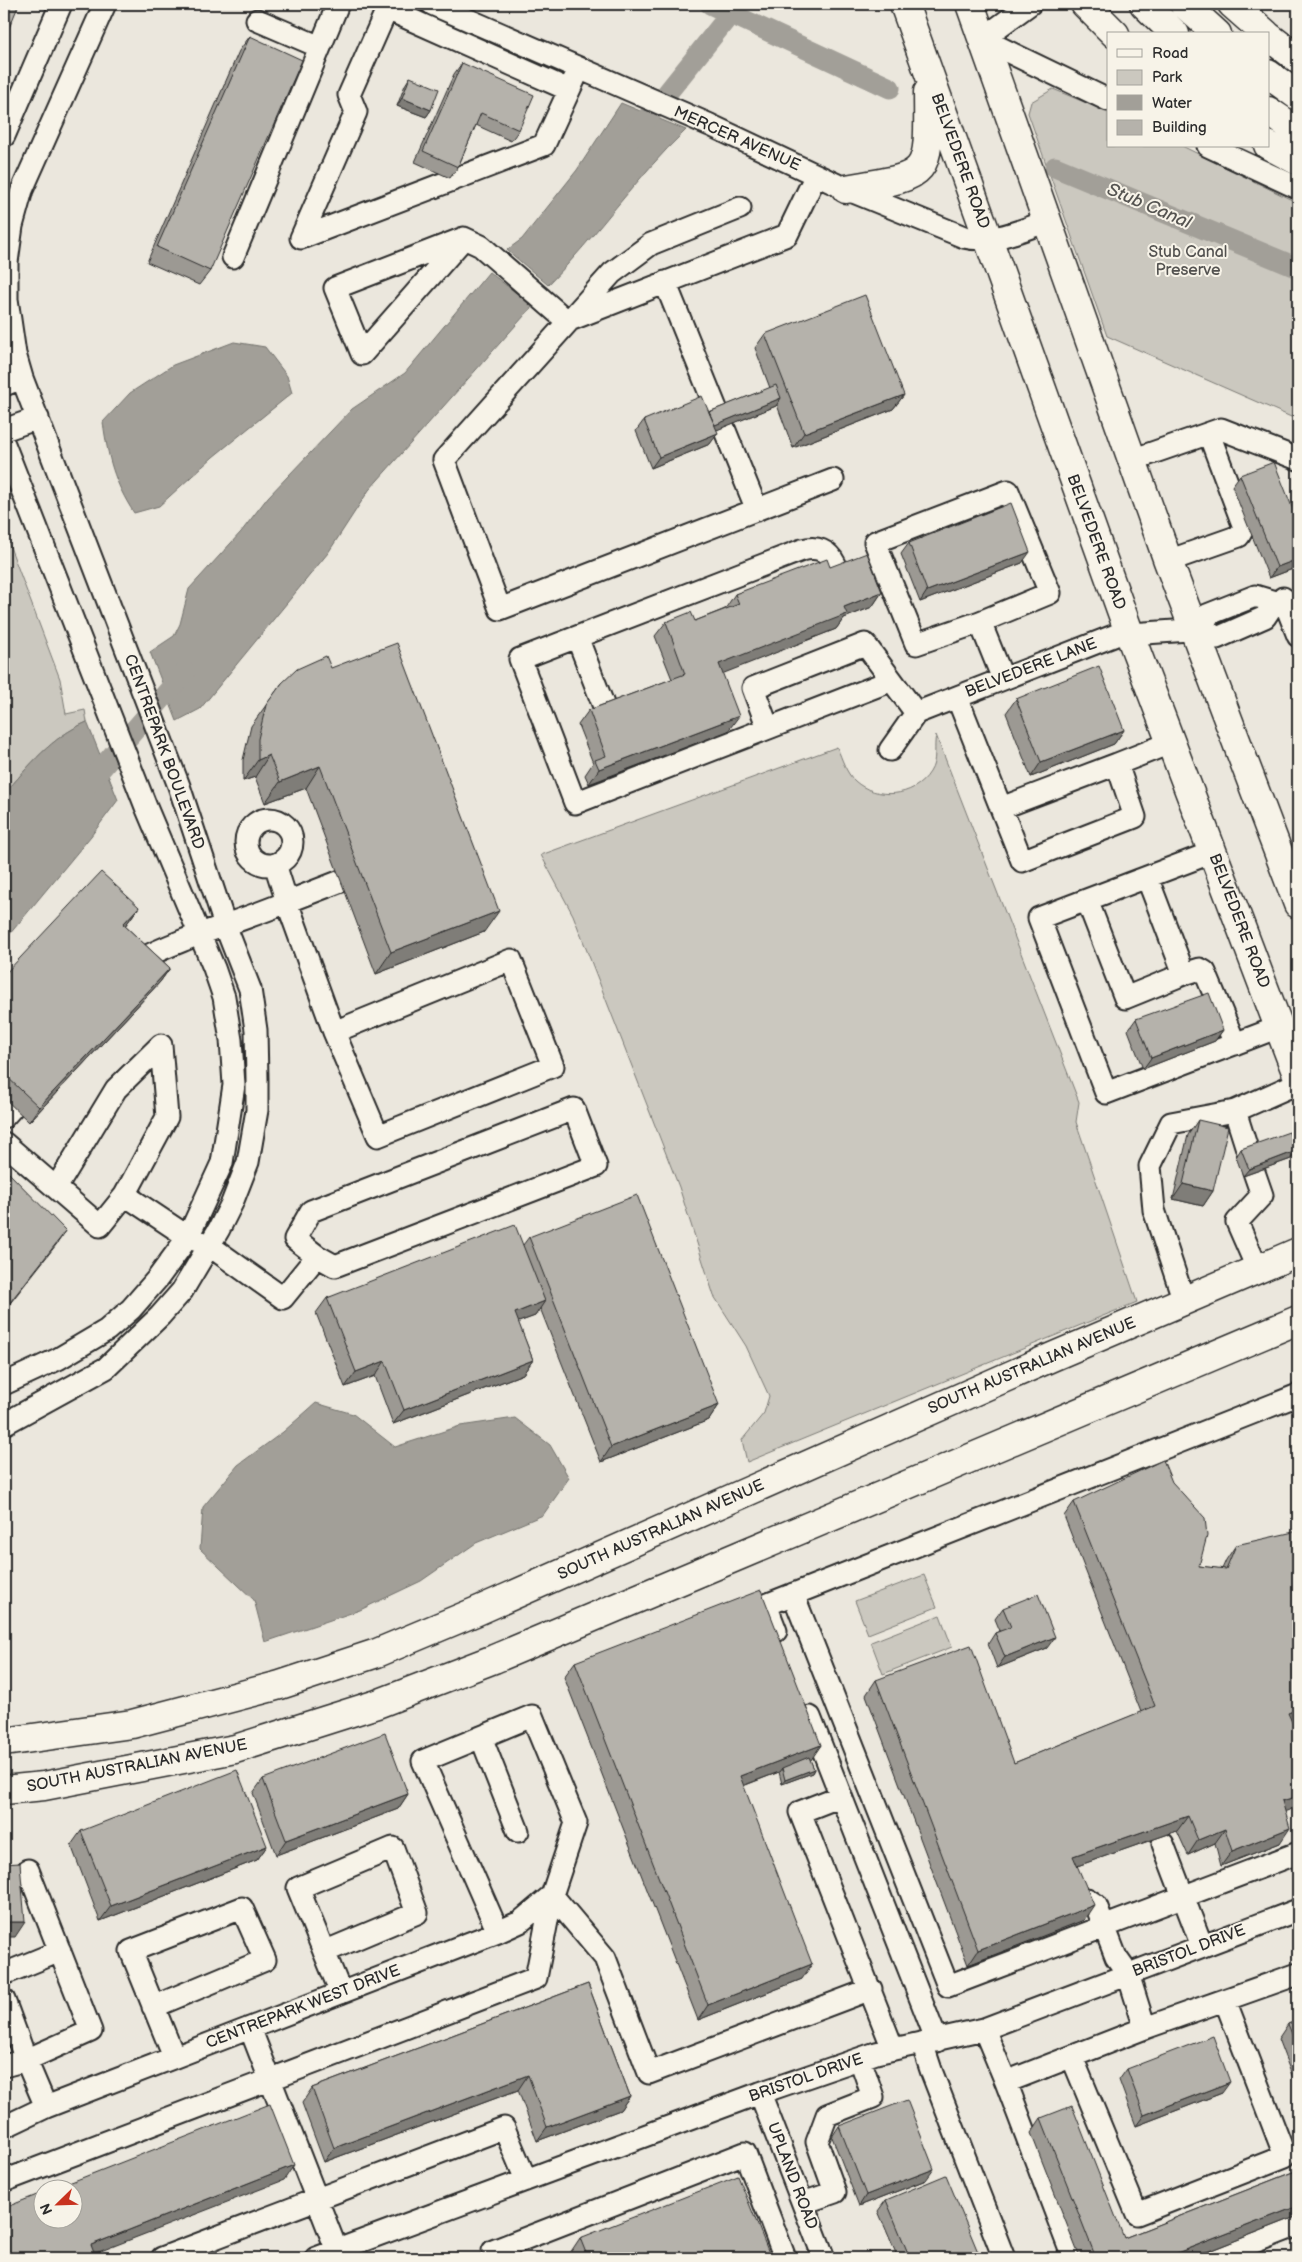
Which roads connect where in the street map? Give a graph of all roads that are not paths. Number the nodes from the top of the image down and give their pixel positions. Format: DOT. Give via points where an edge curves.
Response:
graph roads {
  1 [pos="61,4"];
  2 [pos="105,4"];
  3 [pos="338,4"];
  4 [pos="432,4"];
  5 [pos="904,4"];
  6 [pos="970,4"];
  7 [pos="1030,4"];
  8 [pos="1085,4"];
  9 [pos="1144,4"];
  10 [pos="1184,4"];
  11 [pos="1232,4"];
  12 [pos="257,20"];
  13 [pos="1113,32"];
  14 [pos="1173,32"];
  15 [pos="1215,32"];
  16 [pos="1264,32"];
  17 [pos="1270,37"];
  18 [pos="982,40"];
  19 [pos="320,48"];
  20 [pos="1298,59"];
  21 [pos="579,69"];
  22 [pos="928,71"];
  23 [pos="1270,75"];
  24 [pos="569,90"];
  25 [pos="1298,96"];
  26 [pos="1107,100"];
  27 [pos="1270,112"];
  28 [pos="1298,131"];
  29 [pos="4,136"];
  30 [pos="1270,146"];
  31 [pos="1212,148"];
  32 [pos="1298,161"];
  33 [pos="816,175"];
  34 [pos="1298,188"];
  35 [pos="846,189"];
  36 [pos="740,208"];
  37 [pos="1048,221"];
  38 [pos="464,238"];
  39 [pos="988,239"];
  40 [pos="233,257"];
  41 [pos="666,282"];
  42 [pos="567,320"];
  43 [pos="13,382"];
  44 [pos="38,418"];
  45 [pos="4,430"];
  46 [pos="1209,434"];
  47 [pos="4,444"];
  48 [pos="1298,459"];
  49 [pos="1132,460"];
  50 [pos="834,480"];
  51 [pos="757,510"];
  52 [pos="1168,561"];
  53 [pos="836,564"];
  54 [pos="1285,598"];
  55 [pos="980,622"];
  56 [pos="1199,630"];
  57 [pos="1130,635"];
  58 [pos="1298,636"];
  59 [pos="577,637"];
  60 [pos="1003,679"];
  61 [pos="890,680"];
  62 [pos="957,696"];
  63 [pos="603,704"];
  64 [pos="916,713"];
  65 [pos="768,728"];
  66 [pos="1170,742"];
  67 [pos="890,750"];
  68 [pos="1117,764"];
  69 [pos="1001,808"];
  70 [pos="1213,852"];
  71 [pos="275,864"];
  72 [pos="1147,877"];
  73 [pos="341,880"];
  74 [pos="1087,900"];
  75 [pos="287,902"];
  76 [pos="1298,904"];
  77 [pos="226,925"];
  78 [pos="199,933"];
  79 [pos="137,961"];
  80 [pos="1184,974"];
  81 [pos="1279,1027"];
  82 [pos="334,1032"];
  83 [pos="1235,1044"];
  84 [pos="1298,1077"];
  85 [pos="1298,1083"];
  86 [pos="1235,1111"];
  87 [pos="4,1143"];
  88 [pos="1248,1152"];
  89 [pos="1254,1172"];
  90 [pos="56,1188"];
  91 [pos="124,1195"];
  92 [pos="188,1237"];
  93 [pos="210,1246"];
  94 [pos="1298,1252"];
  95 [pos="317,1256"];
  96 [pos="1258,1270"];
  97 [pos="1184,1301"];
  98 [pos="1298,1320"];
  99 [pos="4,1384"];
  100 [pos="1298,1395"];
  101 [pos="4,1424"];
  102 [pos="794,1594"];
  103 [pos="784,1650"];
  104 [pos="802,1696"];
  105 [pos="481,1737"];
  106 [pos="4,1742"];
  107 [pos="4,1790"];
  108 [pos="840,1796"];
  109 [pos="518,1831"];
  110 [pos="1163,1844"];
  111 [pos="1298,1853"];
  112 [pos="28,1870"];
  113 [pos="908,1884"];
  114 [pos="552,1895"];
  115 [pos="879,1895"];
  116 [pos="1184,1896"];
  117 [pos="1082,1901"];
  118 [pos="1298,1912"];
  119 [pos="1104,1926"];
  120 [pos="498,1932"];
  121 [pos="1202,1946"];
  122 [pos="60,1951"];
  123 [pos="324,1952"];
  124 [pos="4,1974"];
  125 [pos="1128,1974"];
  126 [pos="1298,1974"];
  127 [pos="871,1989"];
  128 [pos="341,1993"];
  129 [pos="4,2000"];
  130 [pos="1225,2000"];
  131 [pos="153,2007"];
  132 [pos="250,2028"];
  133 [pos="1145,2028"];
  134 [pos="984,2029"];
  135 [pos="929,2042"];
  136 [pos="894,2049"];
  137 [pos="174,2057"];
  138 [pos="1072,2057"];
  139 [pos="860,2059"];
  140 [pos="26,2060"];
  141 [pos="4,2066"];
  142 [pos="270,2080"];
  143 [pos="1006,2082"];
  144 [pos="760,2093"];
  145 [pos="46,2107"];
  146 [pos="4,2113"];
  147 [pos="4,2127"];
  148 [pos="526,2180"];
  149 [pos="4,2181"];
  150 [pos="317,2200"];
  151 [pos="803,2203"];
  152 [pos="1298,2225"];
  153 [pos="337,2250"];
  154 [pos="162,2258"];
  155 [pos="316,2258"];
  156 [pos="496,2258"];
  157 [pos="785,2258"];
  158 [pos="824,2258"];
  159 [pos="1004,2258"];
  160 [pos="1073,2258"];
  161 [pos="1213,2258"];
  1 -- 29 [label="street"];
  2 -- 43 [label="street, CENTREPARK BOULEVARD" via="22,190 12,226 7,262 7,299"];
  3 -- 19 [label="street"];
  4 -- 21 [label="street, MERCER AVENUE"];
  5 -- 22 [label="main road, BELVEDERE ROAD"];
  6 -- 18 [label="main road"];
  7 -- 18 [label="street"];
  8 -- 13 [label="main road"];
  9 -- 14 [label="main road"];
  10 -- 15 [label="main road"];
  11 -- 16 [label="main road"];
  12 -- 19 [label="street"];
  17 -- 20 [label="main road"];
  18 -- 26 [label="street"];
  18 -- 37 [label="main road"];
  19 -- 40 [label="street"];
  21 -- 24 [label="street"];
  21 -- 33 [label="street, MERCER AVENUE"];
  22 -- 35 [label="main road" via="929,143 923,165 903,179"];
  22 -- 39 [label="main road, BELVEDERE ROAD"];
  23 -- 25 [label="main road"];
  24 -- 24 [label="street" via="544,145 301,238 356,112 349,95 387,9"];
  27 -- 28 [label="main road"];
  30 -- 32 [label="main road"];
  31 -- 34 [label="street"];
  33 -- 35 [label="street, MERCER AVENUE"];
  33 -- 41 [label="street" via="787,235"];
  35 -- 39 [label="street, MERCER AVENUE" via="964,237"];
  36 -- 42 [label="street" via="651,244 612,273"];
  37 -- 39 [label="street, MERCER AVENUE"];
  37 -- 49 [label="main road"];
  38 -- 38 [label="street" via="335,288 362,354 388,325"];
  38 -- 42 [label="street" via="481,246"];
  39 -- 57 [label="main road, BELVEDERE ROAD"];
  41 -- 42 [label="street"];
  41 -- 51 [label="street"];
  42 -- 51 [label="street" via="444,460 500,610"];
  43 -- 44 [label="street, CENTREPARK BOULEVARD"];
  44 -- 45 [label="street"];
  44 -- 77 [label="street, CENTREPARK BOULEVARD" via="179,786"];
  46 -- 48 [label="street" via="1221,429"];
  46 -- 49 [label="street"];
  46 -- 52 [label="street" via="1244,527 1239,536"];
  47 -- 78 [label="street, CENTREPARK BOULEVARD" via="146,807"];
  49 -- 52 [label="main road"];
  50 -- 51 [label="street"];
  52 -- 56 [label="main road"];
  53 -- 59 [label="street" via="825,551 810,548"];
  54 -- 56 [label="street, BELVEDERE LANE" via="1265,617 1216,638"];
  54 -- 58 [label="street"];
  55 -- 55 [label="street" via="1050,593 1008,491 875,542 916,644"];
  55 -- 60 [label="street"];
  56 -- 57 [label="street, BELVEDERE LANE"];
  56 -- 76 [label="main road"];
  57 -- 60 [label="street, BELVEDERE LANE" via="1116,635"];
  57 -- 66 [label="main road, BELVEDERE ROAD"];
  59 -- 63 [label="street"];
  59 -- 65 [label="street" via="520,659 575,803"];
  60 -- 62 [label="street, BELVEDERE LANE"];
  61 -- 64 [label="street"];
  61 -- 65 [label="street"];
  61 -- 65 [label="street" via="865,644 753,688"];
  62 -- 64 [label="street, BELVEDERE LANE"];
  62 -- 69 [label="street"];
  64 -- 67 [label="street"];
  66 -- 68 [label="street"];
  66 -- 70 [label="main road, BELVEDERE ROAD"];
  68 -- 69 [label="street"];
  68 -- 69 [label="street" via="1135,817 1022,861"];
  70 -- 72 [label="street"];
  70 -- 81 [label="main road, BELVEDERE ROAD"];
  71 -- 75 [label="street"];
  72 -- 74 [label="street"];
  72 -- 80 [label="street"];
  73 -- 75 [label="street"];
  74 -- 80 [label="street" via="1125,998"];
  74 -- 83 [label="street" via="1039,918 1106,1093"];
  75 -- 77 [label="street"];
  75 -- 82 [label="street"];
  77 -- 78 [label="street"];
  77 -- 93 [label="street, CENTREPARK BOULEVARD" via="250,989 256,1030 257,1110 248,1162"];
  78 -- 79 [label="street"];
  78 -- 92 [label="street, CENTREPARK BOULEVARD" via="224,997 234,1085 222,1163"];
  80 -- 83 [label="street" via="1200,969 1205,972"];
  81 -- 83 [label="street"];
  81 -- 84 [label="main road, BELVEDERE ROAD"];
  82 -- 82 [label="street" via="378,1136 553,1066 511,960"];
  85 -- 86 [label="street"];
  86 -- 88 [label="street"];
  86 -- 97 [label="street" via="1171,1123 1150,1166 1154,1210"];
  87 -- 90 [label="street"];
  89 -- 96 [label="street" via="1262,1195 1237,1222"];
  90 -- 91 [label="street" via="100,1226"];
  90 -- 91 [label="street" via="116,1089 161,1045 167,1116"];
  91 -- 92 [label="street"];
  92 -- 93 [label="street"];
  92 -- 99 [label="street, CENTREPARK BOULEVARD" via="158,1278 107,1330 58,1359"];
  93 -- 95 [label="street" via="283,1298"];
  93 -- 101 [label="street, CENTREPARK BOULEVARD" via="182,1291 106,1368"];
  94 -- 96 [label="main road, SOUTH AUSTRALIAN AVENUE"];
  95 -- 95 [label="street" via="335,1266 596,1166 574,1109 311,1211 295,1239"];
  96 -- 97 [label="main road, SOUTH AUSTRALIAN AVENUE"];
  97 -- 106 [label="main road, SOUTH AUSTRALIAN AVENUE" via="377,1653 280,1685 132,1724"];
  98 -- 107 [label="main road, SOUTH AUSTRALIAN AVENUE" via="494,1659 377,1704 235,1749 44,1786"];
  100 -- 102 [label="street"];
  102 -- 103 [label="street" via="766,1605"];
  102 -- 113 [label="street"];
  104 -- 108 [label="street"];
  105 -- 109 [label="street"];
  105 -- 114 [label="street" via="532,1716 576,1823"];
  105 -- 120 [label="street" via="423,1761"];
  108 -- 115 [label="street"];
  108 -- 127 [label="street" via="800,1812"];
  110 -- 116 [label="street"];
  111 -- 116 [label="street"];
  112 -- 122 [label="street"];
  113 -- 115 [label="street"];
  113 -- 119 [label="street" via="948,1986"];
  114 -- 120 [label="street, CENTREPARK WEST DRIVE" via="520,1922"];
  114 -- 127 [label="street" via="605,1958 649,2073"];
  114 -- 142 [label="street" via="536,1978"];
  115 -- 135 [label="street"];
  116 -- 119 [label="street"];
  116 -- 121 [label="street"];
  117 -- 119 [label="street" via="1087,1899 1096,1905"];
  118 -- 121 [label="street, BRISTOL DRIVE"];
  119 -- 125 [label="street" via="1116,1958"];
  120 -- 128 [label="street, CENTREPARK WEST DRIVE"];
  121 -- 125 [label="street, BRISTOL DRIVE"];
  122 -- 124 [label="street"];
  122 -- 140 [label="street" via="91,2031"];
  123 -- 123 [label="street" via="298,1888 393,1848 417,1913"];
  123 -- 128 [label="street"];
  125 -- 133 [label="street"];
  125 -- 134 [label="street, BRISTOL DRIVE"];
  126 -- 130 [label="street"];
  127 -- 136 [label="street"];
  128 -- 132 [label="street, CENTREPARK WEST DRIVE"];
  129 -- 140 [label="street"];
  130 -- 133 [label="street"];
  130 -- 138 [label="street" via="1285,2156 1137,2214"];
  131 -- 131 [label="street" via="130,1951 242,1908 265,1960"];
  131 -- 137 [label="street"];
  132 -- 137 [label="street, CENTREPARK WEST DRIVE"];
  132 -- 142 [label="street"];
  133 -- 138 [label="street"];
  134 -- 135 [label="street, BRISTOL DRIVE"];
  134 -- 143 [label="street"];
  135 -- 136 [label="street, BRISTOL DRIVE"];
  135 -- 159 [label="street" via="932,2073"];
  136 -- 139 [label="street, BRISTOL DRIVE"];
  137 -- 145 [label="street, CENTREPARK WEST DRIVE"];
  138 -- 143 [label="street"];
  139 -- 144 [label="street, BRISTOL DRIVE"];
  139 -- 151 [label="street" via="873,2097 827,2115 817,2142 835,2192"];
  140 -- 141 [label="street"];
  140 -- 145 [label="street"];
  142 -- 149 [label="street"];
  142 -- 150 [label="street"];
  143 -- 160 [label="street"];
  144 -- 148 [label="street, BRISTOL DRIVE"];
  144 -- 151 [label="street, UPLAND ROAD"];
  145 -- 146 [label="street, CENTREPARK WEST DRIVE"];
  145 -- 147 [label="street, CENTREPARK WEST DRIVE"];
  148 -- 150 [label="street" via="504,2128"];
  148 -- 153 [label="street, BRISTOL DRIVE"];
  150 -- 153 [label="street"];
  150 -- 154 [label="street"];
  151 -- 158 [label="street, UPLAND ROAD"];
  152 -- 161 [label="street"];
  153 -- 155 [label="street, BRISTOL DRIVE"];
  156 -- 157 [label="street" via="493,2251 746,2153"];
}
